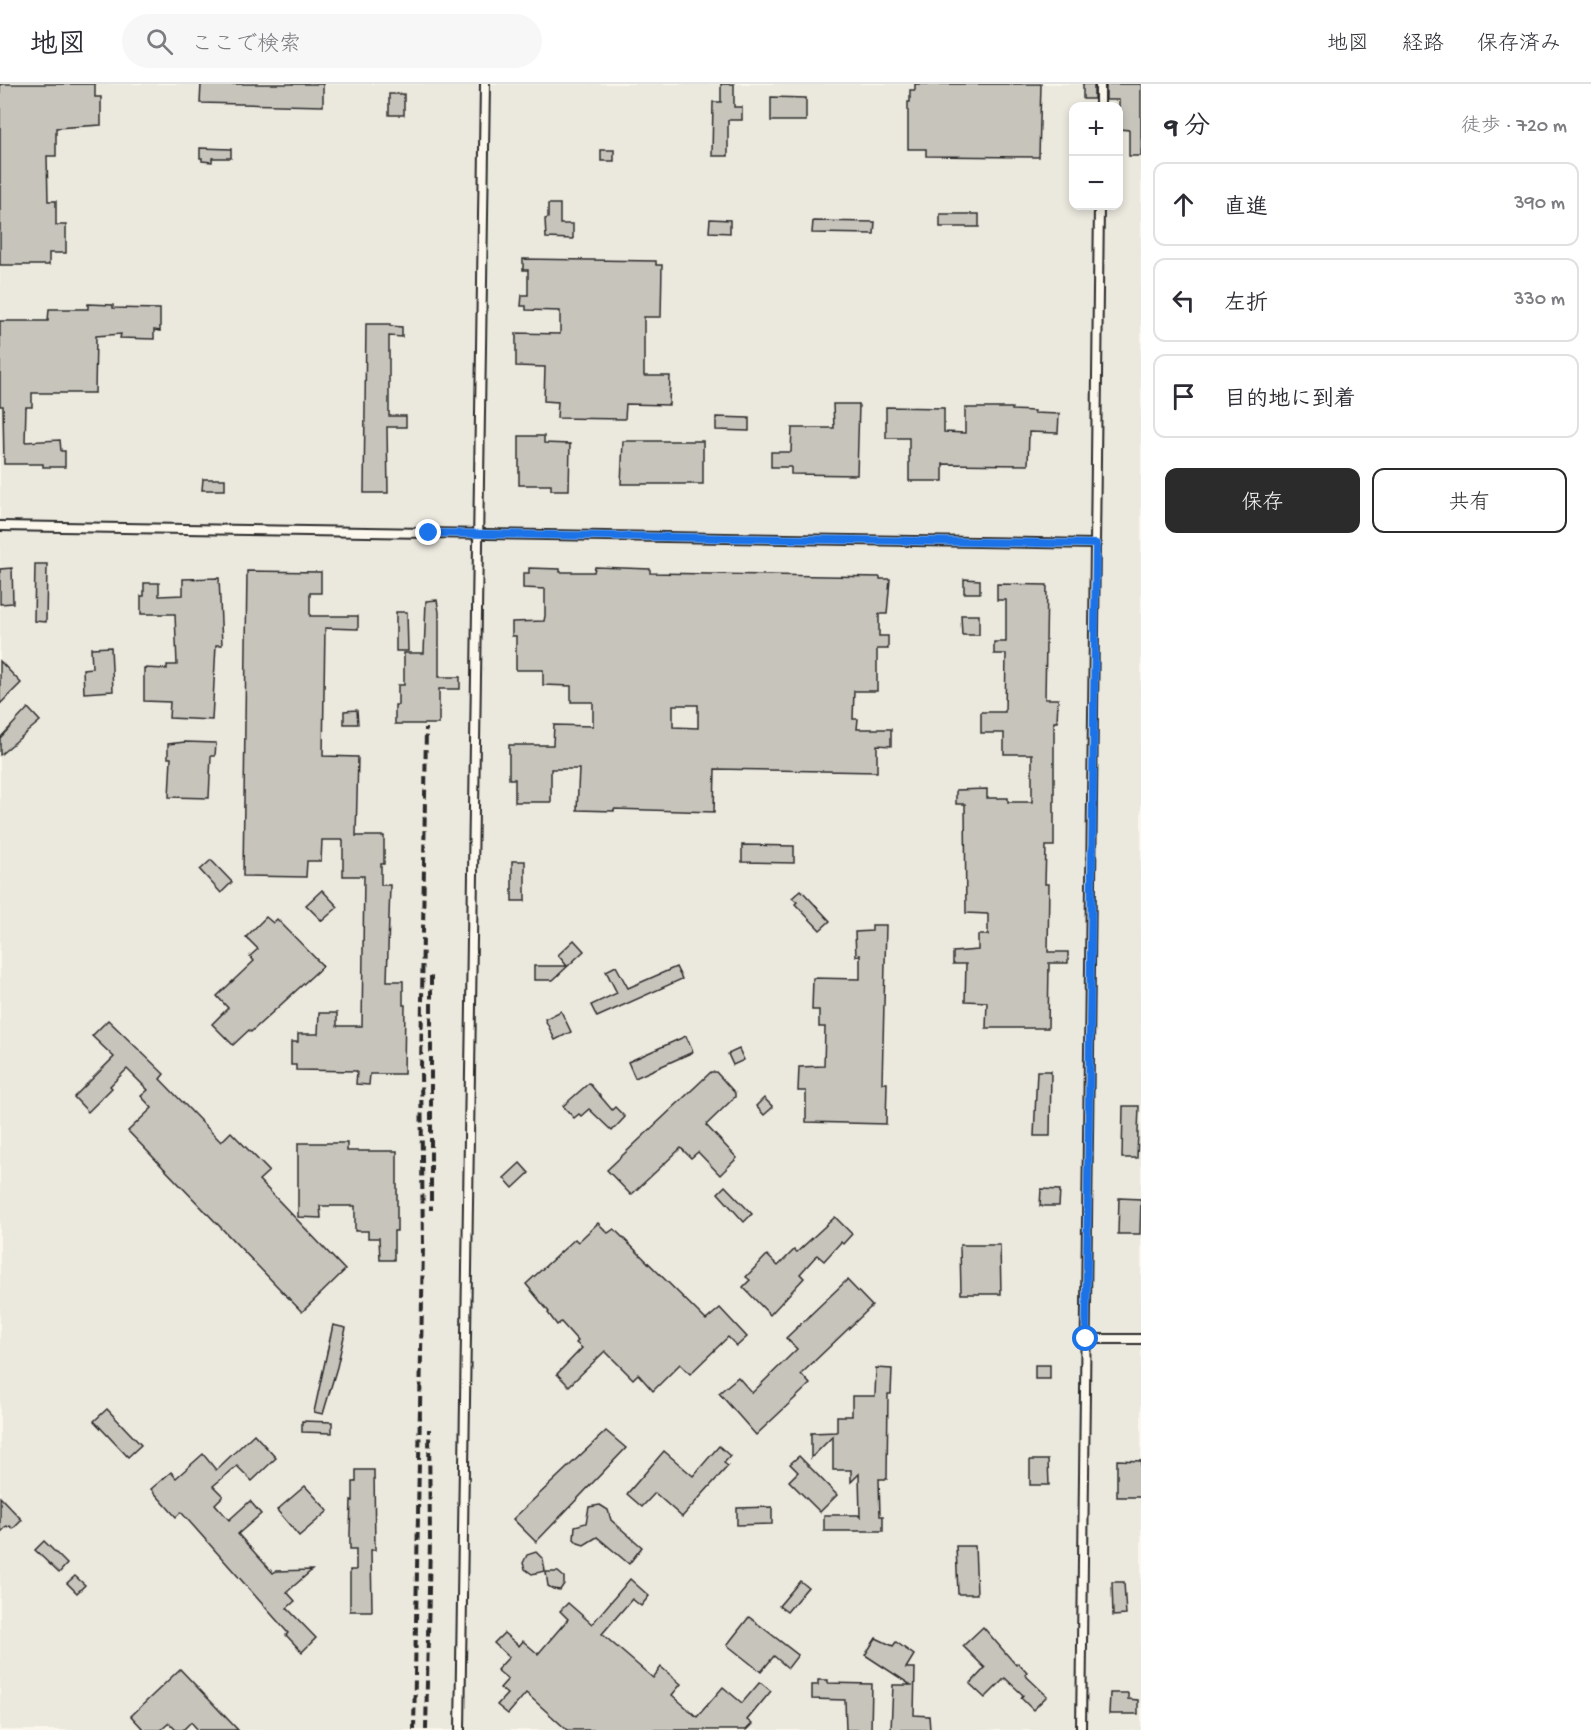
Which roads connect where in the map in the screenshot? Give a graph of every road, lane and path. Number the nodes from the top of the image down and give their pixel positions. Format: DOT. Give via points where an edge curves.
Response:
graph roads {
  1 [pos="484,84"];
  2 [pos="1100,84"];
  3 [pos="1100,102"];
  4 [pos="1099,210"];
  5 [pos="0,526"];
  6 [pos="478,534"];
  7 [pos="1096,544"];
  8 [pos="1086,1339"];
  9 [pos="1141,1339"];
  10 [pos="460,1730"];
  11 [pos="1081,1730"];
  1 -- 6 [label="lane"];
  2 -- 3 [label="lane"];
  4 -- 7 [label="lane"];
  5 -- 6 [label="lane"];
  6 -- 7 [label="lane"];
  6 -- 10 [label="lane"];
  7 -- 8 [label="lane"];
  8 -- 9 [label="lane"];
  8 -- 11 [label="lane"];
}
